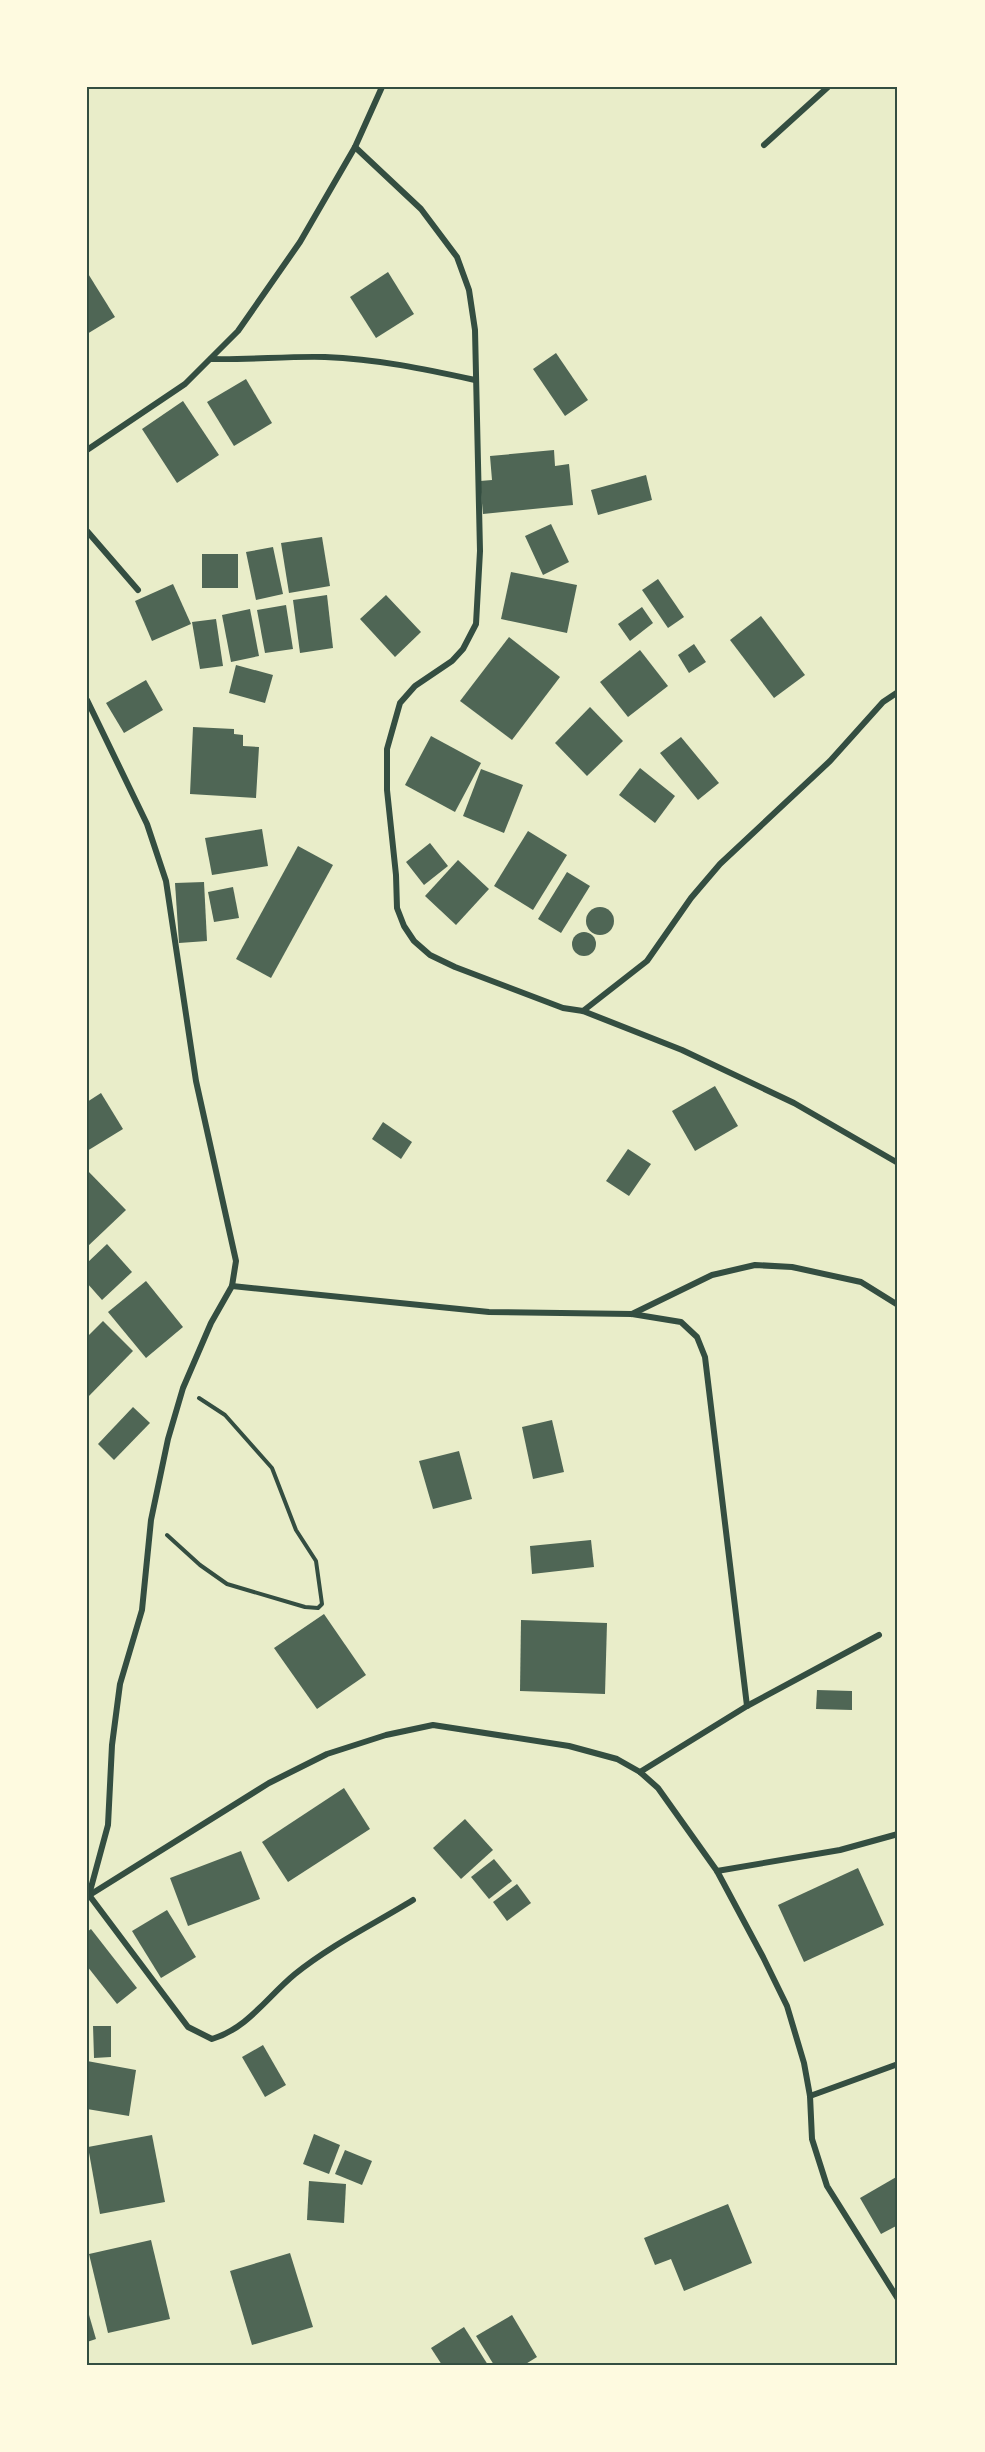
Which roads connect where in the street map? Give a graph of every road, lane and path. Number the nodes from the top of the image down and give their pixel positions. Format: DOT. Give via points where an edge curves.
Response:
graph roads {
  1 [pos="382,87"];
  2 [pos="828,87"];
  3 [pos="764,145"];
  4 [pos="355,147"];
  5 [pos="211,359"];
  6 [pos="475,380"];
  7 [pos="87,450"];
  8 [pos="87,531"];
  9 [pos="138,590"];
  10 [pos="898,692"];
  11 [pos="87,700"];
  12 [pos="583,1011"];
  13 [pos="898,1163"];
  14 [pos="232,1286"];
  15 [pos="898,1305"];
  16 [pos="632,1314"];
  17 [pos="183,1388"];
  18 [pos="151,1520"];
  19 [pos="879,1635"];
  20 [pos="747,1706"];
  21 [pos="639,1772"];
  22 [pos="898,1834"];
  23 [pos="717,1871"];
  24 [pos="88,1896"];
  25 [pos="413,1900"];
  26 [pos="898,2064"];
  27 [pos="810,2096"];
  28 [pos="898,2299"];
  1 -- 4 [label="street"];
  2 -- 3 [label="street"];
  4 -- 5 [label="street" via="300,242 238,331"];
  4 -- 6 [label="street" via="421,210 457,257 469,290 475,330"];
  5 -- 6 [label="street" via="324,357 397,362"];
  5 -- 7 [label="street" via="185,384"];
  6 -- 12 [label="street" via="480,551 476,624 463,649 435,675 415,686 400,703 393,721 387,749 387,790 397,908 414,941 430,955 563,1008"];
  8 -- 9 [label="street"];
  10 -- 12 [label="street" via="883,702 830,761 720,864 647,961"];
  11 -- 14 [label="street" via="147,824 166,881 196,1081 234,1248"];
  12 -- 13 [label="street" via="682,1050 794,1103"];
  14 -- 16 [label="street" via="489,1312"];
  14 -- 17 [label="street"];
  15 -- 16 [label="street" via="861,1282 792,1267 756,1265 712,1275"];
  16 -- 20 [label="street" via="681,1322 697,1337 705,1357"];
  17 -- 18 [label="street"];
  17 -- 18 [label="path" via="225,1415 272,1468 296,1530 316,1561 322,1604 318,1608 305,1607 227,1584"];
  18 -- 24 [label="street" via="142,1610 120,1684 108,1825"];
  19 -- 20 [label="street"];
  20 -- 21 [label="street"];
  21 -- 23 [label="street" via="658,1788"];
  21 -- 24 [label="street" via="617,1759 569,1746 433,1725 386,1735 327,1754 269,1783"];
  22 -- 23 [label="street" via="840,1850"];
  23 -- 27 [label="street" via="787,2006"];
  24 -- 25 [label="street" via="188,2027 212,2039 231,2034 323,1954"];
  26 -- 27 [label="street"];
  27 -- 28 [label="street" via="812,2139 828,2186"];
}
